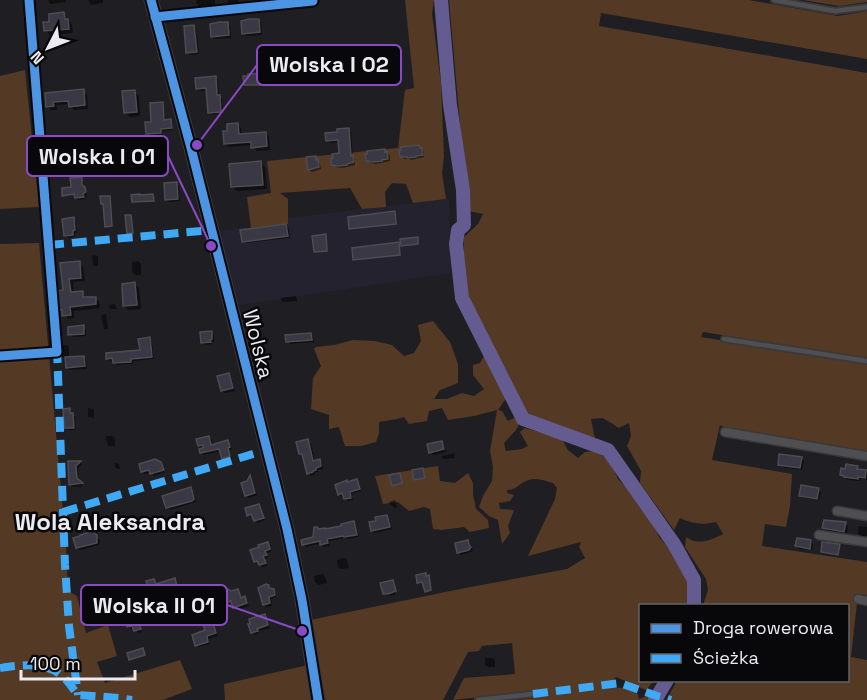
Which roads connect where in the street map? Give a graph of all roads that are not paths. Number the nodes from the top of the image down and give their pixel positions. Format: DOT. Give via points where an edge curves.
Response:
graph roads {
  1 [pos="151,0"];
  2 [pos="313,0"];
  3 [pos="774,0"];
  4 [pos="867,7"];
  5 [pos="155,17"];
  6 [pos="724,339"];
  7 [pos="867,362"];
  8 [pos="725,432"];
  9 [pos="867,456"];
  10 [pos="837,511"];
  11 [pos="867,516"];
  12 [pos="819,534"];
  13 [pos="867,542"];
  14 [pos="533,694"];
  15 [pos="318,700"];
  16 [pos="478,700"];
  1 -- 5 [label="street, Wolska"];
  2 -- 5 [label="street"];
  3 -- 4 [label="lane" via="835,11"];
  5 -- 15 [label="street, Wolska" via="287,529"];
  6 -- 7 [label="lane"];
  8 -- 9 [label="street"];
  10 -- 11 [label="street"];
  12 -- 13 [label="street"];
  14 -- 16 [label="lane"];
}
